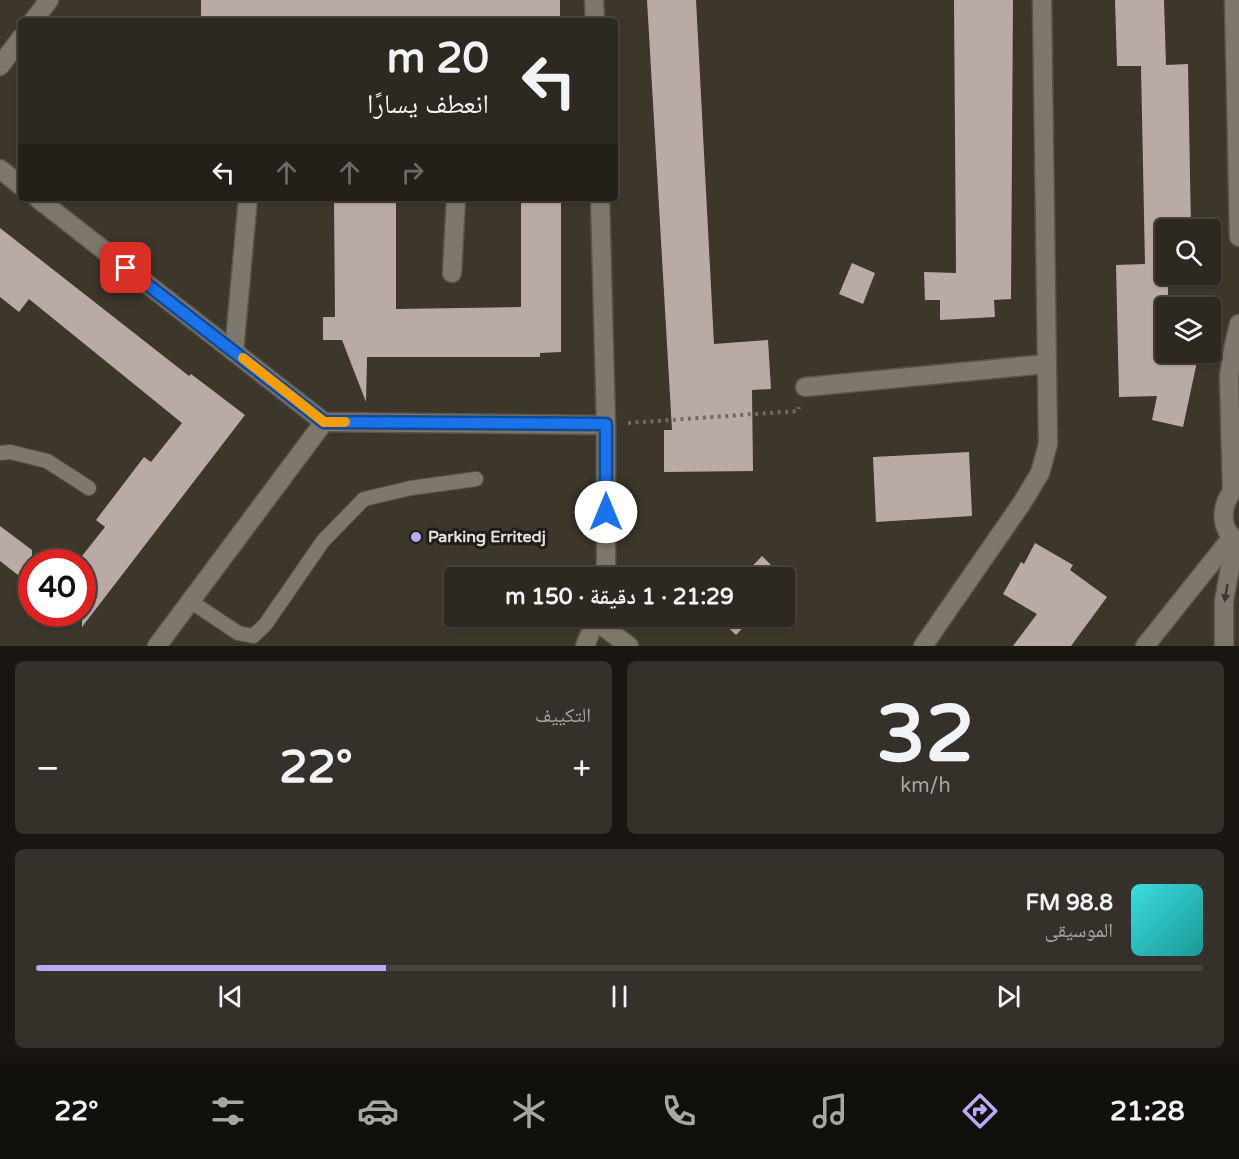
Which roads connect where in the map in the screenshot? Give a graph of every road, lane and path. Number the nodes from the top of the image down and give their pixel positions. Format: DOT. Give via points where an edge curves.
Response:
graph roads {
  1 [pos="49,0"];
  2 [pos="594,0"];
  3 [pos="1042,0"];
  4 [pos="1234,0"];
  5 [pos="35,18"];
  6 [pos="595,18"];
  7 [pos="18,42"];
  8 [pos="0,66"];
  9 [pos="0,170"];
  10 [pos="18,184"];
  11 [pos="41,201"];
  12 [pos="249,201"];
  13 [pos="456,201"];
  14 [pos="600,201"];
  15 [pos="1239,237"];
  16 [pos="452,273"];
  17 [pos="1239,324"];
  18 [pos="234,352"];
  19 [pos="1046,364"];
  20 [pos="805,387"];
  21 [pos="324,422"];
  22 [pos="606,424"];
  23 [pos="0,453"];
  24 [pos="476,479"];
  25 [pos="89,488"];
  26 [pos="1235,488"];
  27 [pos="1235,540"];
  28 [pos="606,567"];
  29 [pos="190,601"];
  30 [pos="593,627"];
  31 [pos="606,627"];
  32 [pos="157,646"];
  33 [pos="585,646"];
  34 [pos="629,646"];
  35 [pos="923,646"];
  36 [pos="1145,646"];
  37 [pos="1224,646"];
  1 -- 5 [label="street"];
  2 -- 6 [label="street"];
  3 -- 19 [label="street"];
  4 -- 15 [label="street"];
  7 -- 8 [label="street"];
  9 -- 10 [label="street"];
  11 -- 18 [label="street"];
  12 -- 18 [label="street"];
  13 -- 16 [label="street"];
  14 -- 22 [label="street"];
  17 -- 26 [label="street" via="1229,377"];
  18 -- 21 [label="street"];
  19 -- 20 [label="street"];
  19 -- 35 [label="street" via="1048,444 1040,473"];
  20 -- 22 [label="path" via="798,411"];
  21 -- 22 [label="street"];
  21 -- 29 [label="street"];
  22 -- 28 [label="street"];
  23 -- 25 [label="lane" via="47,460"];
  24 -- 29 [label="lane" via="364,499 323,541 265,626 253,636 238,633"];
  26 -- 27 [label="street" via="1227,498 1223,514"];
  27 -- 36 [label="street"];
  27 -- 37 [label="street, one-way" via="1222,615"];
  29 -- 32 [label="street"];
  30 -- 33 [label="street"];
  31 -- 34 [label="street"];
}
